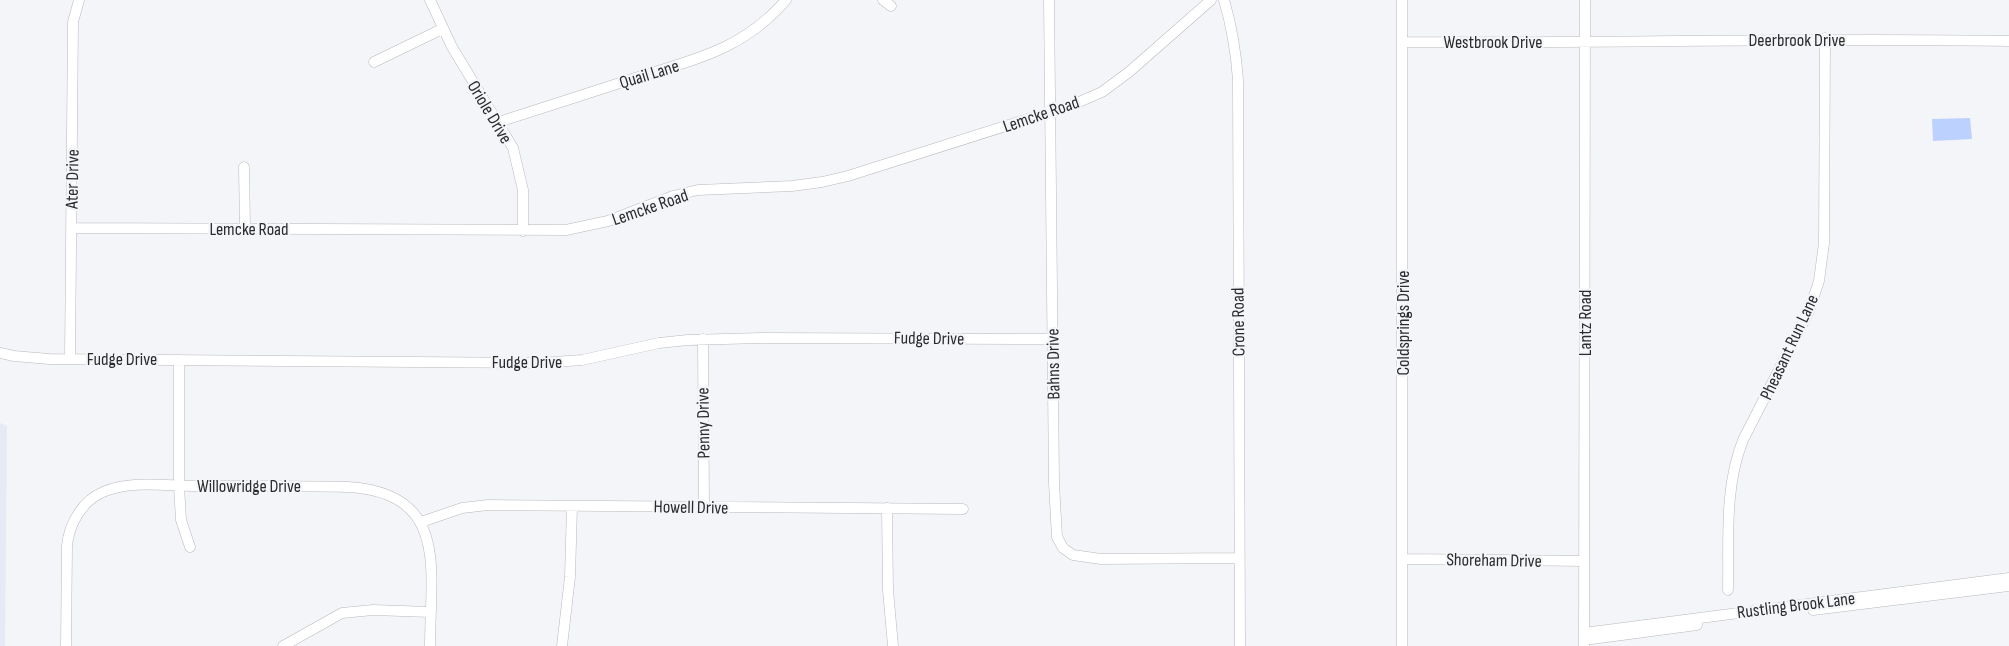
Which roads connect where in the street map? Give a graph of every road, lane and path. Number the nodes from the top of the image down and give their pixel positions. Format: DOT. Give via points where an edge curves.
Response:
graph roads {
  1 [pos="78,0"];
  2 [pos="430,0"];
  3 [pos="786,0"];
  4 [pos="1049,0"];
  5 [pos="1211,0"];
  6 [pos="1224,0"];
  7 [pos="1402,0"];
  8 [pos="1585,0"];
  9 [pos="442,29"];
  10 [pos="1824,38"];
  11 [pos="2009,41"];
  12 [pos="1402,42"];
  13 [pos="1584,42"];
  14 [pos="374,62"];
  15 [pos="1050,112"];
  16 [pos="498,122"];
  17 [pos="244,167"];
  18 [pos="71,228"];
  19 [pos="245,228"];
  20 [pos="523,231"];
  21 [pos="703,339"];
  22 [pos="1052,339"];
  23 [pos="0,353"];
  24 [pos="70,359"];
  25 [pos="179,360"];
  26 [pos="178,486"];
  27 [pos="572,506"];
  28 [pos="704,507"];
  29 [pos="887,508"];
  30 [pos="963,509"];
  31 [pos="421,522"];
  32 [pos="190,547"];
  33 [pos="1239,558"];
  34 [pos="1403,559"];
  35 [pos="1584,561"];
  36 [pos="2009,578"];
  37 [pos="2009,586"];
  38 [pos="1728,590"];
  39 [pos="430,612"];
  40 [pos="1584,640"];
  41 [pos="66,646"];
  42 [pos="283,646"];
  43 [pos="430,646"];
  44 [pos="562,646"];
  45 [pos="893,646"];
  46 [pos="1240,646"];
  47 [pos="1402,646"];
  1 -- 18 [label="street, Ater Drive" via="73,22"];
  2 -- 9 [label="street, Oriole Drive"];
  3 -- 16 [label="street, Quail Lane" via="756,30 726,48"];
  4 -- 15 [label="street, Bahns Drive"];
  5 -- 15 [label="street, Lemcke Road" via="1157,50 1112,85"];
  6 -- 33 [label="street, Crone Road" via="1234,39 1238,80"];
  7 -- 12 [label="street, Coldsprings Drive"];
  8 -- 13 [label="street, Lantz Road"];
  9 -- 14 [label="street"];
  9 -- 16 [label="street, Oriole Drive"];
  10 -- 11 [label="street, Deerbrook Drive"];
  10 -- 13 [label="street, Deerbrook Drive"];
  10 -- 38 [label="street, Pheasant Run Lane" via="1824,243 1821,272 1809,311 1743,440 1736,462 1730,487"];
  12 -- 13 [label="street, Westbrook Drive"];
  12 -- 34 [label="street, Coldsprings Drive"];
  13 -- 35 [label="street, Lantz Road"];
  15 -- 20 [label="street, Lemcke Road" via="833,180 792,186 698,190 598,224 566,230"];
  15 -- 22 [label="street, Bahns Drive"];
  16 -- 20 [label="street, Oriole Drive" via="512,148 520,173 524,201"];
  17 -- 19 [label="street"];
  18 -- 19 [label="street, Lemcke Road"];
  18 -- 24 [label="street, Ater Drive"];
  19 -- 20 [label="street, Lemcke Road"];
  21 -- 22 [label="street, Fudge Drive"];
  21 -- 25 [label="street, Fudge Drive" via="659,343 569,362"];
  21 -- 28 [label="street, Penny Drive"];
  22 -- 33 [label="street, Bahns Drive" via="1055,521 1057,537 1063,548 1078,557 1101,559"];
  23 -- 24 [label="street, Fudge Drive"];
  24 -- 25 [label="street, Fudge Drive"];
  25 -- 26 [label="street"];
  26 -- 31 [label="street, Willowridge Drive" via="365,488 396,498 413,510"];
  26 -- 32 [label="street" via="181,520"];
  26 -- 41 [label="street, Willowridge Drive" via="114,488 94,497 76,517 67,546"];
  27 -- 28 [label="street, Howell Drive"];
  27 -- 31 [label="street, Howell Drive" via="488,504 444,513"];
  27 -- 44 [label="street" via="570,577"];
  28 -- 29 [label="street, Howell Drive"];
  29 -- 30 [label="street, Howell Drive"];
  29 -- 45 [label="street" via="888,590"];
  31 -- 39 [label="street" via="431,565"];
  33 -- 46 [label="street, Crone Road"];
  34 -- 35 [label="street, Shoreham Drive"];
  34 -- 47 [label="street, Coldsprings Drive"];
  35 -- 40 [label="street, Lantz Road"];
  36 -- 40 [label="street, Rustling Brook Lane"];
  37 -- 40 [label="street, Rustling Brook Lane"];
  39 -- 42 [label="street" via="373,610 342,613"];
  39 -- 43 [label="street"];
}
